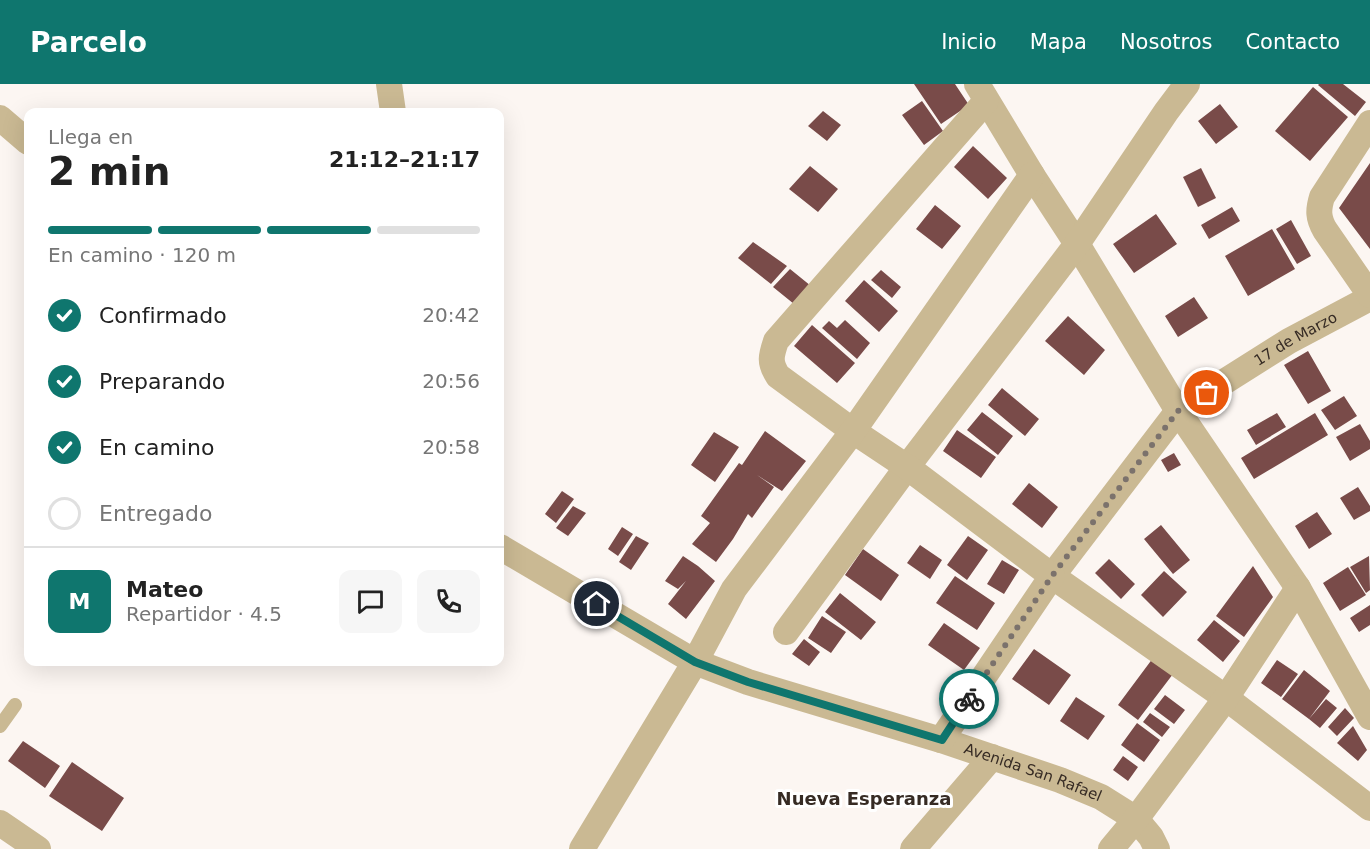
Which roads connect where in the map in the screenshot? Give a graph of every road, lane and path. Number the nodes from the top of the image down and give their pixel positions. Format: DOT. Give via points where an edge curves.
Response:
graph roads {
  1 [pos="389,84"];
  2 [pos="1187,84"];
  3 [pos="981,92"];
  4 [pos="392,108"];
  5 [pos="0,118"];
  6 [pos="1370,123"];
  7 [pos="24,139"];
  8 [pos="1032,175"];
  9 [pos="1077,244"];
  10 [pos="1370,296"];
  11 [pos="1178,411"];
  12 [pos="853,431"];
  13 [pos="907,467"];
  14 [pos="504,549"];
  15 [pos="1052,576"];
  16 [pos="1298,588"];
  17 [pos="786,632"];
  18 [pos="695,662"];
  19 [pos="1226,698"];
  20 [pos="15,705"];
  21 [pos="1370,717"];
  22 [pos="0,726"];
  23 [pos="942,740"];
  24 [pos="992,757"];
  25 [pos="1370,808"];
  26 [pos="1136,819"];
  27 [pos="0,823"];
  28 [pos="38,849"];
  29 [pos="582,849"];
  30 [pos="913,849"];
  31 [pos="1111,849"];
  32 [pos="1157,849"];
  1 -- 4 [label="street"];
  2 -- 9 [label="street"];
  3 -- 8 [label="street"];
  3 -- 12 [label="street" via="776,341 772,367 778,376"];
  5 -- 7 [label="street"];
  6 -- 10 [label="street" via="1318,208 1325,230"];
  8 -- 9 [label="street"];
  8 -- 12 [label="street"];
  9 -- 11 [label="street"];
  9 -- 13 [label="street"];
  10 -- 11 [label="street, 17 de Marzo" via="1289,341"];
  11 -- 15 [label="street"];
  11 -- 16 [label="street"];
  12 -- 13 [label="street"];
  12 -- 18 [label="street" via="734,589"];
  13 -- 15 [label="street"];
  13 -- 17 [label="street"];
  14 -- 18 [label="street, Avenida San Rafael"];
  15 -- 19 [label="street"];
  15 -- 23 [label="street"];
  16 -- 19 [label="street"];
  16 -- 21 [label="street"];
  18 -- 23 [label="street, Avenida San Rafael" via="748,682"];
  18 -- 29 [label="street"];
  19 -- 25 [label="street"];
  19 -- 26 [label="street"];
  20 -- 22 [label="lane"];
  23 -- 24 [label="street, Avenida San Rafael"];
  24 -- 26 [label="street, Avenida San Rafael" via="1101,797"];
  24 -- 30 [label="street"];
  26 -- 31 [label="street"];
  26 -- 32 [label="street, Avenida San Rafael"];
  27 -- 28 [label="street"];
}
